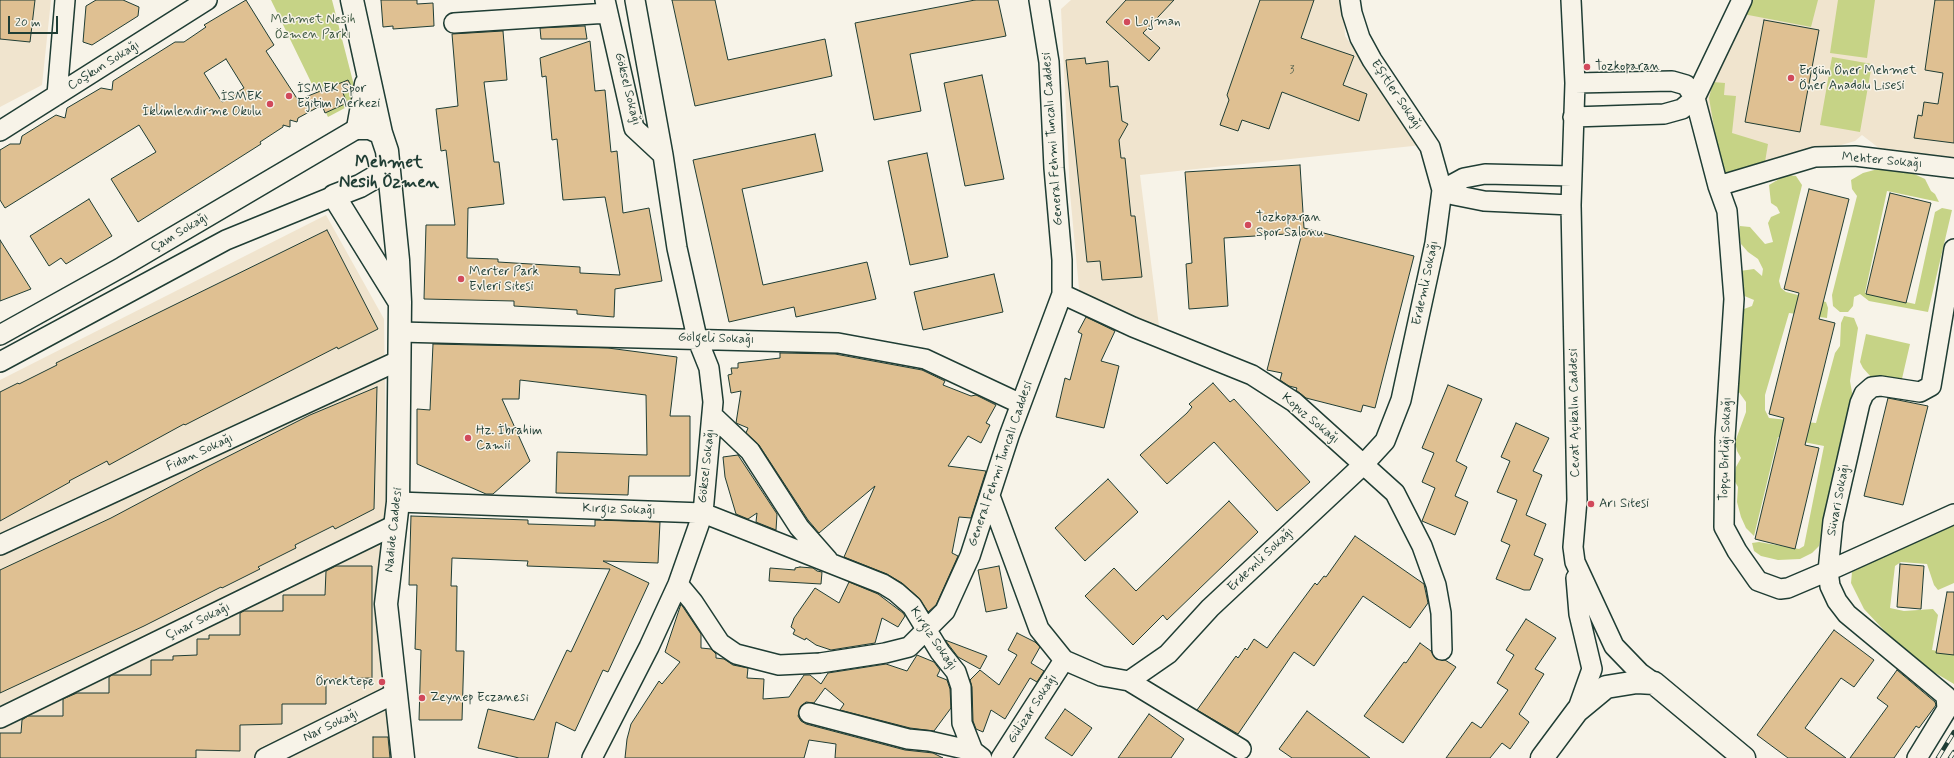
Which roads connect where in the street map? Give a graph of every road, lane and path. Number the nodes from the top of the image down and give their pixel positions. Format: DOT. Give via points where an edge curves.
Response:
graph roads {
  1 [pos="65,0"];
  2 [pos="207,0"];
  3 [pos="352,0"];
  4 [pos="635,0"];
  5 [pos="1039,0"];
  6 [pos="1350,0"];
  7 [pos="1571,0"];
  8 [pos="1742,0"];
  9 [pos="607,7"];
  10 [pos="454,23"];
  11 [pos="368,75"];
  12 [pos="1575,82"];
  13 [pos="57,95"];
  14 [pos="1695,98"];
  15 [pos="1573,117"];
  16 [pos="358,128"];
  17 [pos="0,131"];
  18 [pos="381,133"];
  19 [pos="663,155"];
  20 [pos="388,165"];
  21 [pos="1954,168"];
  22 [pos="1572,176"];
  23 [pos="1718,186"];
  24 [pos="1442,190"];
  25 [pos="334,196"];
  26 [pos="1571,205"];
  27 [pos="1954,249"];
  28 [pos="1062,294"];
  29 [pos="400,302"];
  30 [pos="399,332"];
  31 [pos="0,335"];
  32 [pos="697,338"];
  33 [pos="400,360"];
  34 [pos="0,362"];
  35 [pos="1021,404"];
  36 [pos="712,415"];
  37 [pos="1363,465"];
  38 [pos="990,496"];
  39 [pos="398,502"];
  40 [pos="702,512"];
  41 [pos="1954,514"];
  42 [pos="395,525"];
  43 [pos="0,545"];
  44 [pos="1575,562"];
  45 [pos="831,563"];
  46 [pos="1828,571"];
  47 [pos="678,584"];
  48 [pos="927,630"];
  49 [pos="1442,650"];
  50 [pos="1064,660"];
  51 [pos="1129,681"];
  52 [pos="1654,683"];
  53 [pos="396,694"];
  54 [pos="1577,711"];
  55 [pos="810,712"];
  56 [pos="0,718"];
  57 [pos="1241,749"];
  58 [pos="977,755"];
  59 [pos="265,758"];
  60 [pos="403,758"];
  61 [pos="592,758"];
  62 [pos="1001,758"];
  63 [pos="1542,758"];
  64 [pos="1744,758"];
  65 [pos="1917,758"];
  1 -- 13 [label="street"];
  2 -- 13 [label="street, Coşkun Sokağı"];
  3 -- 11 [label="main road"];
  4 -- 19 [label="street, Göksel Sokağı"];
  5 -- 28 [label="street, General Fehmi Tuncalı Caddesi" via="1049,62"];
  6 -- 24 [label="street, Eşitler Sokağı" via="1360,38 1430,147"];
  7 -- 12 [label="street, Cevat Açıkalın Caddesi"];
  8 -- 14 [label="street"];
  9 -- 10 [label="street, Göksel Sokağı"];
  9 -- 19 [label="street, Göksel Sokağı" via="634,128"];
  11 -- 16 [label="main road"];
  11 -- 18 [label="main road"];
  12 -- 14 [label="street, Topçu Birliği Sokağı" via="1672,81 1686,85"];
  12 -- 15 [label="street, Cevat Açıkalın Caddesi"];
  13 -- 17 [label="street, Coşkun Sokağı"];
  14 -- 15 [label="street" via="1682,109 1664,114"];
  14 -- 23 [label="street, Topçu Birliği Sokağı"];
  15 -- 22 [label="street, Cevat Açıkalın Caddesi"];
  16 -- 18 [label="main road" via="370,128"];
  16 -- 31 [label="street, Çam Sokağı" via="122,267"];
  18 -- 20 [label="main road, Nadide Caddesi" via="387,151"];
  19 -- 32 [label="street, Göksel Sokağı" via="677,248"];
  20 -- 25 [label="main road" via="379,175 360,186"];
  20 -- 29 [label="main road, Nadide Caddesi"];
  21 -- 23 [label="street, Mehter Sokağı" via="1855,156 1815,157"];
  22 -- 24 [label="street" via="1485,174 1464,178"];
  22 -- 26 [label="street, Cevat Açıkalın Caddesi"];
  23 -- 46 [label="street, Topçu Birliği Sokağı" via="1727,211 1734,299 1725,438 1724,527 1758,581 1765,585 1780,589 1788,588"];
  24 -- 26 [label="street" via="1484,201"];
  24 -- 37 [label="street, Erdemli Sokağı" via="1435,243 1401,400 1385,440"];
  25 -- 29 [label="main road"];
  25 -- 34 [label="street, Çam Sokağı" via="226,240"];
  26 -- 44 [label="street, Cevat Açıkalın Caddesi" via="1577,500 1573,547"];
  27 -- 46 [label="street, Süvari Sokağı" via="1930,386 1920,392 1872,387 1864,394 1860,403 1833,522"];
  28 -- 35 [label="street, General Fehmi Tuncalı Caddesi"];
  28 -- 37 [label="street, Kopuz Sokağı" via="1133,327 1252,375 1294,402"];
  29 -- 30 [label="main road, Nadide Caddesi"];
  30 -- 32 [label="street, Gölgeli Sokağı"];
  30 -- 33 [label="main road, Nadide Caddesi"];
  32 -- 35 [label="street, Gölgeli Sokağı" via="838,343 925,359"];
  32 -- 36 [label="street, Göksel Sokağı" via="709,368"];
  33 -- 39 [label="main road, Nadide Caddesi"];
  33 -- 43 [label="street, Fidan Sokağı"];
  35 -- 38 [label="street, General Fehmi Tuncalı Caddesi"];
  36 -- 40 [label="street, Göksel Sokağı"];
  36 -- 45 [label="street, Kırgız Sokağı" via="750,451 799,527"];
  37 -- 49 [label="street, Kopuz Sokağı" via="1395,493 1422,546 1436,585 1441,613"];
  37 -- 51 [label="street, Erdemli Sokağı" via="1210,608 1168,654"];
  38 -- 48 [label="street, General Fehmi Tuncalı Caddesi" via="970,556 948,604"];
  38 -- 50 [label="street" via="1039,629"];
  39 -- 40 [label="street, Kırgız Sokağı"];
  39 -- 42 [label="main road, Nadide Caddesi"];
  40 -- 45 [label="street, Kırgız Sokağı"];
  40 -- 47 [label="street, Göksel Sokağı"];
  41 -- 46 [label="street, Topçu Birliği Sokağı"];
  42 -- 53 [label="main road, Nadide Caddesi" via="386,604"];
  42 -- 56 [label="street, Çınar Sokağı"];
  44 -- 52 [label="street, Cevat Açıkalın Caddesi" via="1614,646 1640,673"];
  44 -- 54 [label="street" via="1579,614 1592,669"];
  45 -- 48 [label="street, Kırgız Sokağı" via="883,584 896,592 912,606"];
  46 -- 65 [label="street, Süvari Sokağı" via="1830,586 1847,614 1946,696 1947,709"];
  47 -- 48 [label="street, General Fehmi Tuncalı Caddesi" via="720,643 736,654 779,665 820,664 885,653 909,647"];
  47 -- 61 [label="street, Göksel Sokağı" via="650,647"];
  48 -- 58 [label="street, Kırgız Sokağı" via="956,672 961,687 962,723"];
  50 -- 51 [label="street" via="1101,676"];
  50 -- 62 [label="street, Gülizar Sokağı"];
  51 -- 57 [label="street"];
  52 -- 54 [label="main road" via="1637,682 1606,687"];
  52 -- 64 [label="main road, Cevat Açıkalın Caddesi"];
  53 -- 59 [label="street, Nar Sokağı"];
  53 -- 60 [label="main road, Nadide Caddesi"];
  54 -- 63 [label="main road"];
  55 -- 58 [label="street"];
}
